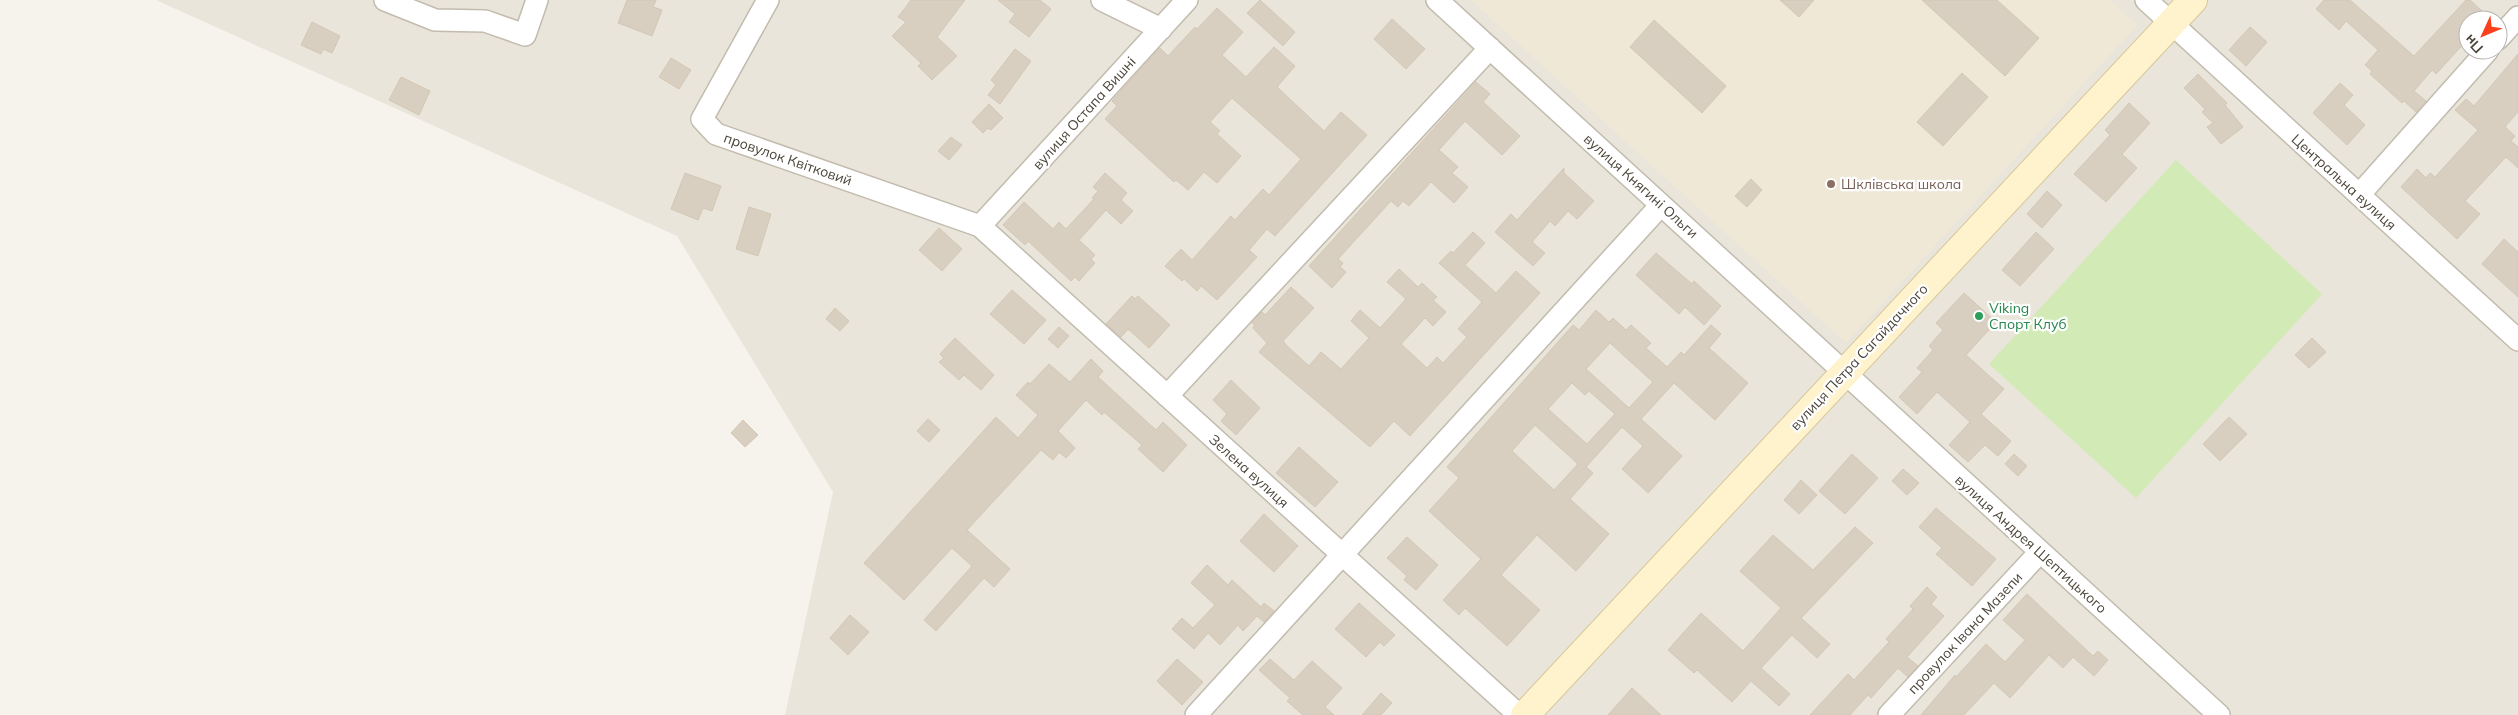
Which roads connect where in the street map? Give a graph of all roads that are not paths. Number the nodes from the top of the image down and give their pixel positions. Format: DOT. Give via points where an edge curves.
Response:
graph roads {
  1 [pos="385,0"];
  2 [pos="537,0"];
  3 [pos="768,0"];
  4 [pos="1102,0"];
  5 [pos="1187,0"];
  6 [pos="1437,0"];
  7 [pos="2146,0"];
  8 [pos="2193,0"];
  9 [pos="2518,17"];
  10 [pos="2171,23"];
  11 [pos="2508,28"];
  12 [pos="1161,29"];
  13 [pos="1490,48"];
  14 [pos="2479,60"];
  15 [pos="2358,195"];
  16 [pos="1661,205"];
  17 [pos="980,226"];
  18 [pos="2518,340"];
  19 [pos="1844,373"];
  20 [pos="1167,396"];
  21 [pos="2040,552"];
  22 [pos="1342,555"];
  23 [pos="2213,713"];
  24 [pos="1196,715"];
  25 [pos="1519,715"];
  26 [pos="1525,715"];
  27 [pos="1889,715"];
  1 -- 2 [label="street" via="435,20 485,21 525,35"];
  3 -- 17 [label="street, провулок Квітковий" via="702,119 716,134"];
  4 -- 12 [label="street"];
  5 -- 12 [label="street, вулиця Остапа Вишні"];
  6 -- 13 [label="street, вулиця Княгині Ольги"];
  7 -- 10 [label="street, Центральна вулиця"];
  8 -- 10 [label="street, вулиця Петра Сагайдачного"];
  9 -- 11 [label="street"];
  10 -- 15 [label="street, Центральна вулиця"];
  10 -- 19 [label="street, вулиця Петра Сагайдачного"];
  12 -- 17 [label="street, вулиця Остапа Вишні"];
  13 -- 16 [label="street, вулиця Княгині Ольги"];
  13 -- 20 [label="street"];
  14 -- 15 [label="street"];
  15 -- 18 [label="street, Центральна вулиця"];
  16 -- 19 [label="street, вулиця Княгині Ольги"];
  16 -- 22 [label="street"];
  17 -- 20 [label="street, Зелена вулиця"];
  19 -- 21 [label="street, вулиця Андрея Шептицького"];
  19 -- 26 [label="street, вулиця Петра Сагайдачного"];
  20 -- 22 [label="street, Зелена вулиця"];
  21 -- 23 [label="street, вулиця Андрея Шептицького"];
  21 -- 27 [label="street, провулок Івана Мазепи"];
  22 -- 24 [label="street"];
  22 -- 25 [label="street, Зелена вулиця"];
}
